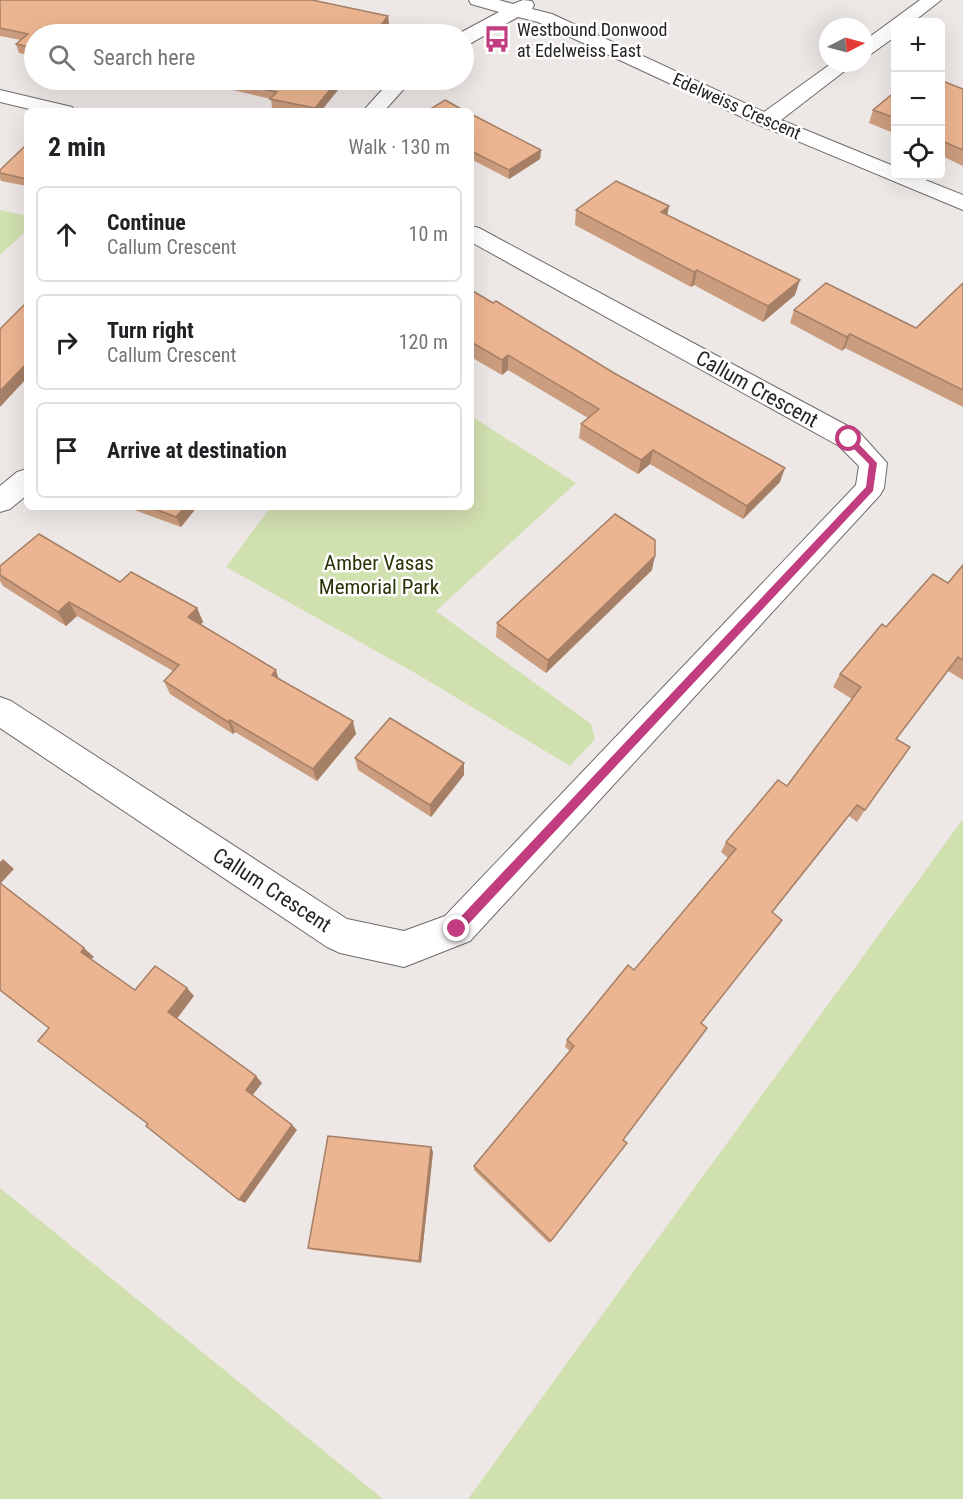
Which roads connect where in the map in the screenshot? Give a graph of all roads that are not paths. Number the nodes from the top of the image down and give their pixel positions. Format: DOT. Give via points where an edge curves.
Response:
graph roads {
  1 [pos="478,0"];
  2 [pos="932,0"];
  3 [pos="524,5"];
  4 [pos="907,18"];
  5 [pos="891,31"];
  6 [pos="474,33"];
  7 [pos="873,44"];
  8 [pos="833,72"];
  9 [pos="393,90"];
  10 [pos="0,96"];
  11 [pos="52,108"];
  12 [pos="376,108"];
  13 [pos="766,120"];
  14 [pos="891,173"];
  15 [pos="908,180"];
  16 [pos="963,203"];
  17 [pos="474,235"];
  18 [pos="24,482"];
  19 [pos="0,502"];
  20 [pos="0,711"];
  1 -- 3 [label="street, Edelweiss Crescent"];
  2 -- 4 [label="street"];
  3 -- 6 [label="street"];
  3 -- 13 [label="street, Edelweiss Crescent"];
  5 -- 7 [label="street"];
  8 -- 13 [label="street"];
  9 -- 12 [label="street"];
  10 -- 11 [label="street"];
  13 -- 14 [label="street, Edelweiss Crescent"];
  15 -- 16 [label="street, Edelweiss Crescent"];
  17 -- 20 [label="street, Callum Crescent" via="849,439 873,463 870,488 457,929 404,949 340,935"];
  18 -- 19 [label="street"];
}
